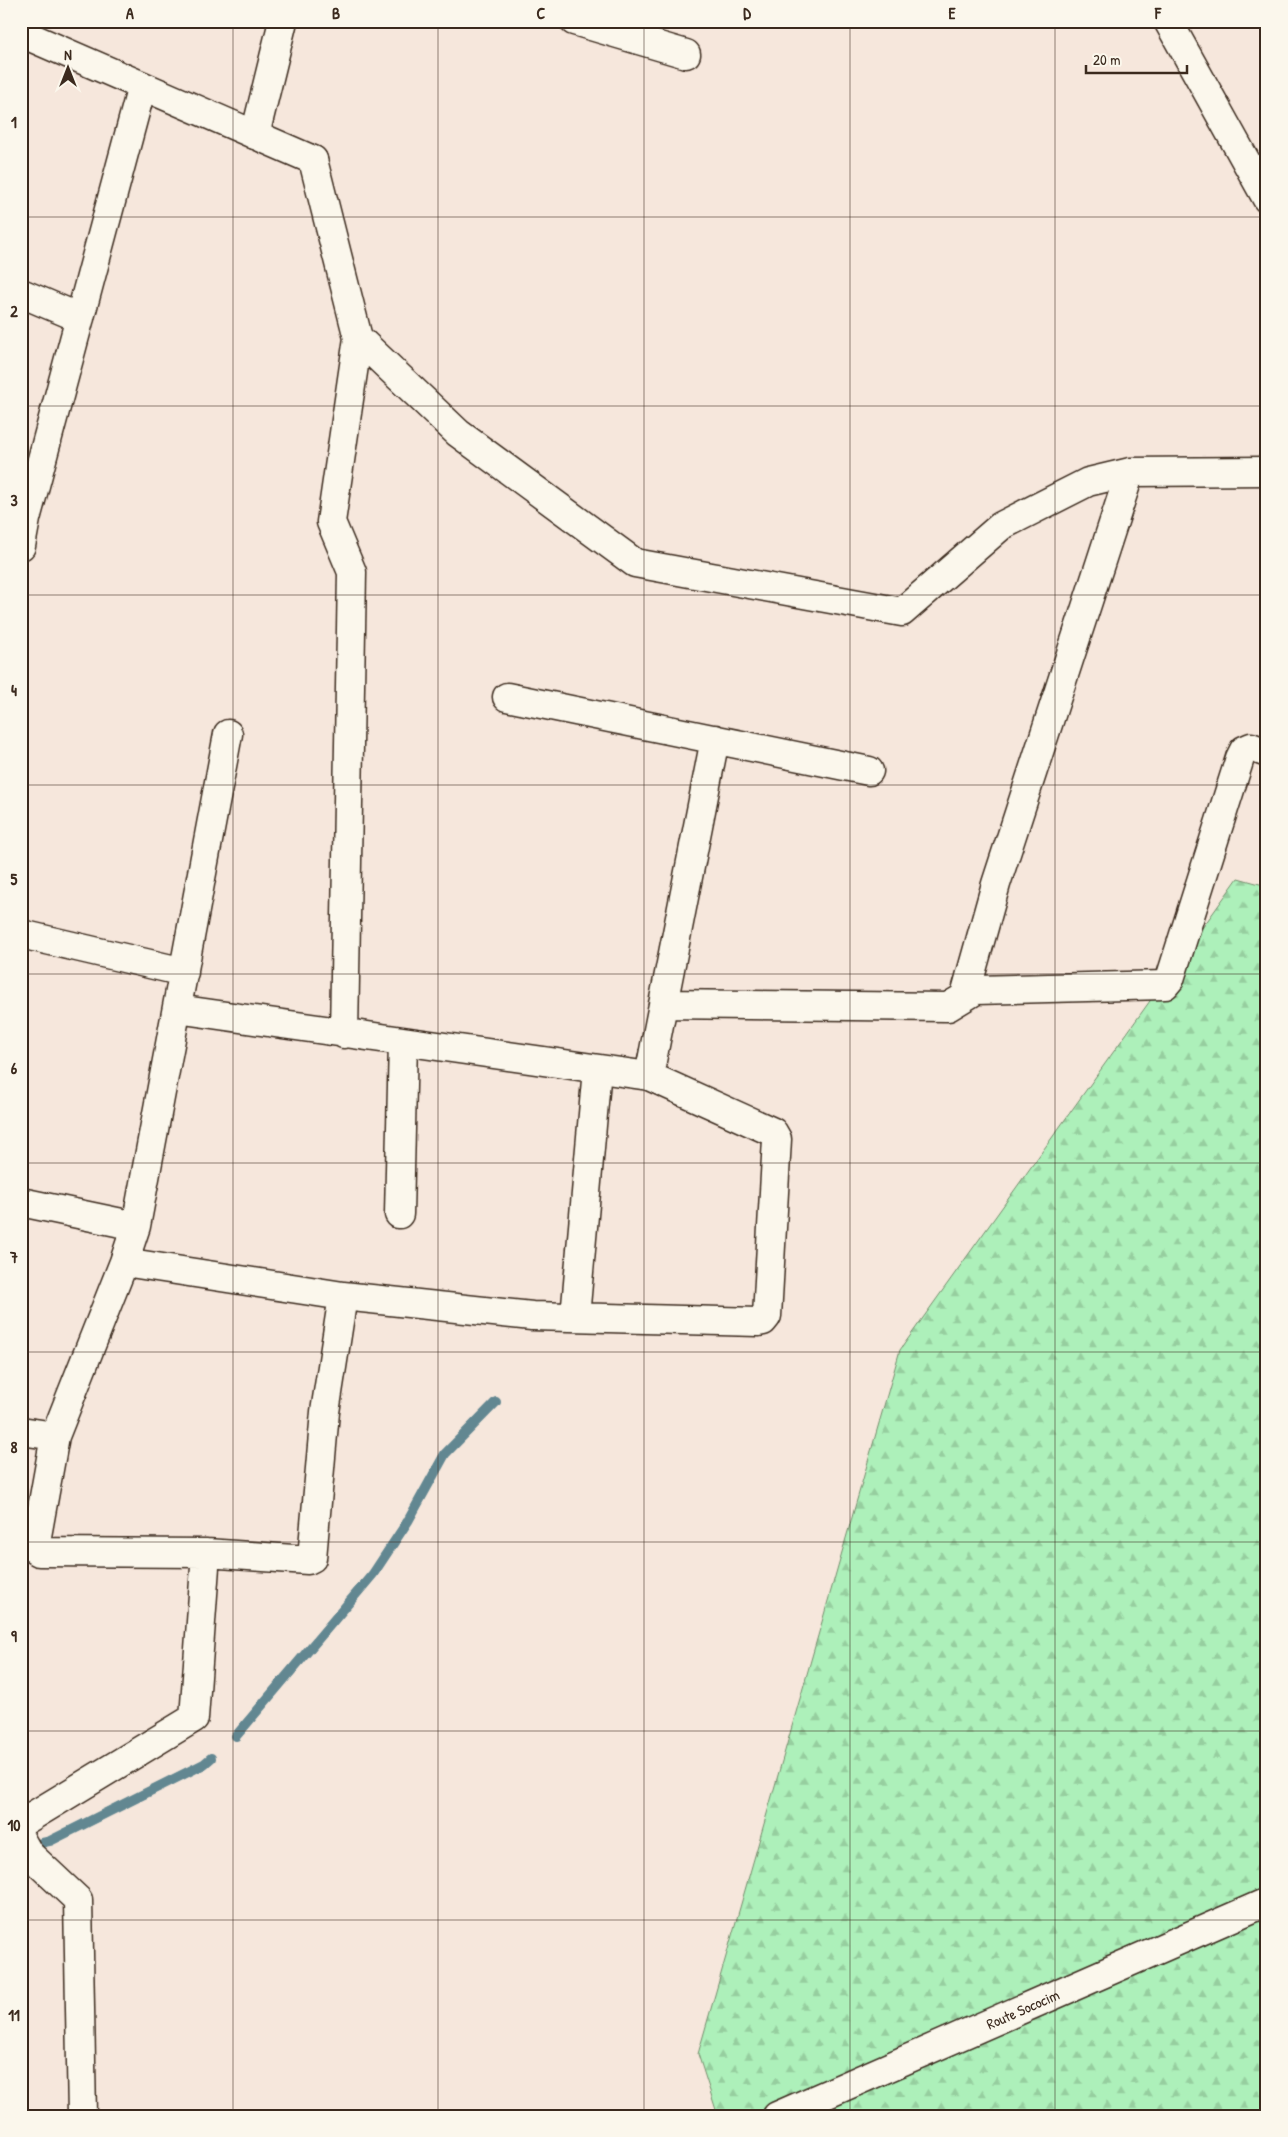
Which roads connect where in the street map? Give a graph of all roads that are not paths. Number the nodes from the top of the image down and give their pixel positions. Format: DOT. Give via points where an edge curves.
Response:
graph roads {
  1 [pos="283,21"];
  2 [pos="574,21"];
  3 [pos="1168,21"];
  4 [pos="21,33"];
  5 [pos="686,54"];
  6 [pos="142,86"];
  7 [pos="255,135"];
  8 [pos="1267,199"];
  9 [pos="21,293"];
  10 [pos="80,318"];
  11 [pos="358,338"];
  12 [pos="1267,471"];
  13 [pos="1130,472"];
  14 [pos="21,546"];
  15 [pos="507,697"];
  16 [pos="228,734"];
  17 [pos="715,739"];
  18 [pos="1267,753"];
  19 [pos="869,771"];
  20 [pos="21,934"];
  21 [pos="184,972"];
  22 [pos="965,995"];
  23 [pos="663,1004"];
  24 [pos="177,1010"];
  25 [pos="344,1034"];
  26 [pos="403,1042"];
  27 [pos="597,1069"];
  28 [pos="649,1076"];
  29 [pos="21,1202"];
  30 [pos="399,1214"];
  31 [pos="136,1226"];
  32 [pos="124,1262"];
  33 [pos="343,1296"];
  34 [pos="575,1316"];
  35 [pos="21,1431"];
  36 [pos="55,1436"];
  37 [pos="206,1553"];
  38 [pos="21,1823"];
  39 [pos="21,1840"];
  40 [pos="1267,1902"];
  41 [pos="82,2116"];
  42 [pos="777,2116"];
  1 -- 7 [label="street"];
  2 -- 5 [label="street"];
  3 -- 8 [label="street"];
  4 -- 6 [label="street"];
  6 -- 7 [label="street"];
  6 -- 10 [label="street"];
  7 -- 11 [label="street" via="313,160"];
  9 -- 10 [label="street"];
  10 -- 14 [label="street"];
  11 -- 13 [label="street" via="458,433 635,563 902,612 1001,526 1088,482"];
  11 -- 25 [label="street" via="331,522 352,572"];
  12 -- 13 [label="street"];
  13 -- 22 [label="street" via="996,884"];
  15 -- 17 [label="street"];
  16 -- 21 [label="street"];
  17 -- 19 [label="street"];
  17 -- 23 [label="street"];
  18 -- 22 [label="street" via="1252,747 1244,750 1240,758 1169,982 1165,985 976,990"];
  20 -- 21 [label="street"];
  21 -- 24 [label="street"];
  22 -- 23 [label="street" via="948,1007"];
  23 -- 28 [label="street"];
  24 -- 25 [label="street"];
  24 -- 31 [label="street"];
  25 -- 26 [label="street"];
  26 -- 27 [label="street"];
  26 -- 30 [label="street"];
  27 -- 28 [label="street"];
  27 -- 34 [label="street"];
  28 -- 34 [label="street" via="776,1135 767,1316 758,1322"];
  29 -- 31 [label="street"];
  31 -- 32 [label="street"];
  32 -- 33 [label="street"];
  32 -- 36 [label="street"];
  33 -- 34 [label="street" via="532,1316"];
  33 -- 37 [label="street" via="325,1412 312,1558"];
  35 -- 36 [label="street"];
  36 -- 37 [label="street" via="36,1550"];
  37 -- 38 [label="street" via="194,1718"];
  39 -- 41 [label="street" via="29,1854 78,1900"];
  40 -- 42 [label="street, Route Sococim"];
}
